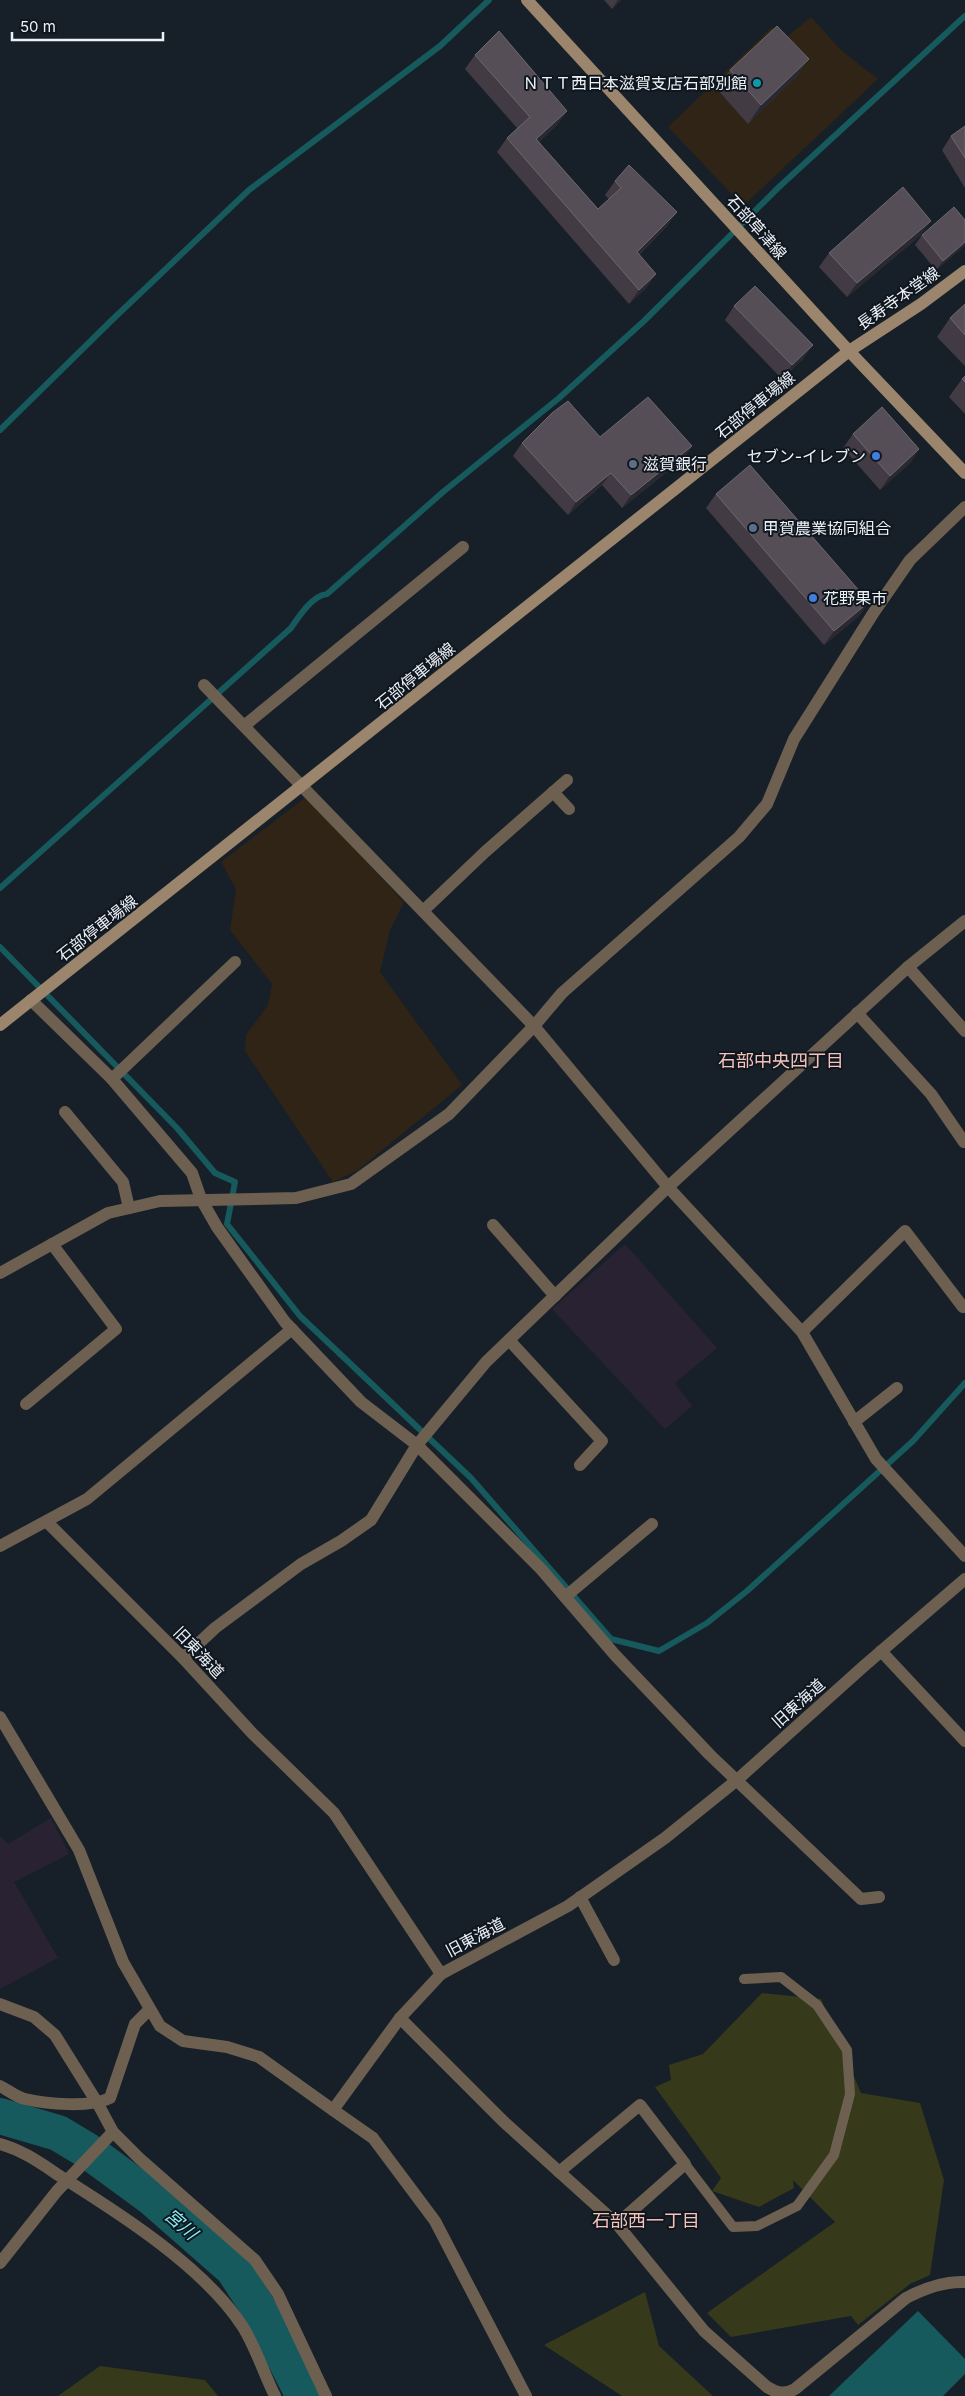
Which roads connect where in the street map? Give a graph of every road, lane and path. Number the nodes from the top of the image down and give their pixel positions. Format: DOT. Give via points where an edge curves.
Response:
graph roads {
  1 [pos="528,0"];
  2 [pos="965,271"];
  3 [pos="849,352"];
  4 [pos="965,473"];
  5 [pos="965,507"];
  6 [pos="463,547"];
  7 [pos="204,685"];
  8 [pos="244,726"];
  9 [pos="567,780"];
  10 [pos="303,786"];
  11 [pos="553,792"];
  12 [pos="569,809"];
  13 [pos="424,912"];
  14 [pos="965,921"];
  15 [pos="235,962"];
  16 [pos="908,967"];
  17 [pos="32,1000"];
  18 [pos="857,1013"];
  19 [pos="0,1025"];
  20 [pos="534,1026"];
  21 [pos="965,1031"];
  22 [pos="112,1079"];
  23 [pos="65,1112"];
  24 [pos="964,1142"];
  25 [pos="668,1187"];
  26 [pos="201,1199"];
  27 [pos="129,1208"];
  28 [pos="493,1225"];
  29 [pos="52,1244"];
  30 [pos="0,1273"];
  31 [pos="554,1296"];
  32 [pos="963,1307"];
  33 [pos="292,1329"];
  34 [pos="802,1332"];
  35 [pos="509,1340"];
  36 [pos="897,1388"];
  37 [pos="26,1404"];
  38 [pos="854,1422"];
  39 [pos="417,1446"];
  40 [pos="580,1465"];
  41 [pos="47,1522"];
  42 [pos="652,1524"];
  43 [pos="0,1546"];
  44 [pos="965,1556"];
  45 [pos="965,1580"];
  46 [pos="565,1596"];
  47 [pos="882,1651"];
  48 [pos="183,1658"];
  49 [pos="0,1717"];
  50 [pos="965,1741"];
  51 [pos="737,1780"];
  52 [pos="879,1897"];
  53 [pos="580,1898"];
  54 [pos="614,1960"];
  55 [pos="441,1974"];
  56 [pos="744,1979"];
  57 [pos="0,2004"];
  58 [pos="149,2010"];
  59 [pos="400,2018"];
  60 [pos="0,2086"];
  61 [pos="98,2104"];
  62 [pos="333,2110"];
  63 [pos="113,2132"];
  64 [pos="0,2144"];
  65 [pos="685,2164"];
  66 [pos="558,2172"];
  67 [pos="70,2178"];
  68 [pos="617,2224"];
  69 [pos="0,2263"];
  70 [pos="965,2282"];
  71 [pos="274,2396"];
  72 [pos="326,2396"];
  73 [pos="526,2396"];
  1 -- 3 [label="main road, 石部草津線"];
  2 -- 3 [label="main road, 長寿寺本堂線"];
  3 -- 4 [label="main road, 石部草津線"];
  3 -- 10 [label="main road, 石部停車場線"];
  5 -- 20 [label="street" via="910,560 874,612 794,738 767,804 738,837 562,993"];
  6 -- 8 [label="street"];
  7 -- 8 [label="street"];
  8 -- 10 [label="street"];
  9 -- 11 [label="street"];
  10 -- 13 [label="street"];
  10 -- 17 [label="main road, 石部停車場線"];
  11 -- 12 [label="street"];
  11 -- 13 [label="street"];
  13 -- 20 [label="street"];
  14 -- 16 [label="street"];
  15 -- 22 [label="street"];
  16 -- 18 [label="street"];
  16 -- 21 [label="street"];
  17 -- 19 [label="main road, 石部停車場線"];
  17 -- 22 [label="street"];
  18 -- 24 [label="street" via="931,1094"];
  18 -- 25 [label="street"];
  20 -- 25 [label="street"];
  20 -- 26 [label="street" via="449,1114 351,1184 296,1198"];
  22 -- 26 [label="street" via="192,1173"];
  23 -- 27 [label="street" via="123,1182"];
  25 -- 31 [label="street"];
  25 -- 34 [label="street"];
  26 -- 27 [label="street" via="160,1200"];
  26 -- 33 [label="street" via="217,1227"];
  27 -- 29 [label="street" via="108,1213"];
  28 -- 31 [label="street"];
  29 -- 30 [label="street"];
  29 -- 37 [label="street" via="116,1329"];
  31 -- 35 [label="street"];
  32 -- 34 [label="street" via="905,1231"];
  33 -- 39 [label="street" via="361,1402"];
  33 -- 41 [label="street" via="87,1498"];
  34 -- 38 [label="street"];
  35 -- 39 [label="street" via="486,1362"];
  35 -- 40 [label="street" via="602,1441"];
  36 -- 38 [label="street"];
  38 -- 44 [label="street" via="876,1459"];
  39 -- 46 [label="street"];
  39 -- 48 [label="street" via="371,1520 301,1564 215,1628"];
  41 -- 43 [label="street"];
  41 -- 48 [label="street, 旧東海道"];
  42 -- 46 [label="street"];
  45 -- 47 [label="street, 旧東海道"];
  46 -- 51 [label="street" via="615,1655"];
  47 -- 50 [label="street"];
  47 -- 51 [label="street, 旧東海道"];
  48 -- 55 [label="street, 旧東海道" via="252,1733 334,1813"];
  49 -- 58 [label="street" via="78,1850 123,1962"];
  51 -- 52 [label="street" via="861,1899"];
  51 -- 53 [label="street, 旧東海道" via="664,1838"];
  53 -- 54 [label="street"];
  53 -- 55 [label="street, 旧東海道"];
  55 -- 59 [label="street"];
  56 -- 65 [label="lane" via="781,1976 817,2004 847,2050 850,2094 834,2155 797,2206 757,2226 733,2227"];
  57 -- 61 [label="street" via="34,2017 56,2035"];
  58 -- 61 [label="street" via="135,2024 110,2098"];
  58 -- 62 [label="street" via="160,2026 183,2041 227,2047 259,2058"];
  59 -- 62 [label="street"];
  59 -- 66 [label="street"];
  60 -- 61 [label="street" via="24,2098"];
  61 -- 63 [label="street"];
  62 -- 73 [label="street" via="373,2138 435,2221"];
  63 -- 67 [label="street"];
  63 -- 72 [label="street" via="255,2260 278,2294"];
  64 -- 67 [label="street"];
  65 -- 66 [label="street" via="640,2105"];
  65 -- 68 [label="street"];
  66 -- 68 [label="street"];
  67 -- 69 [label="street"];
  67 -- 71 [label="street" via="168,2250 209,2286 243,2327"];
  68 -- 70 [label="street" via="704,2331 776,2393 786,2394 795,2390 906,2298 921,2290"];
}
